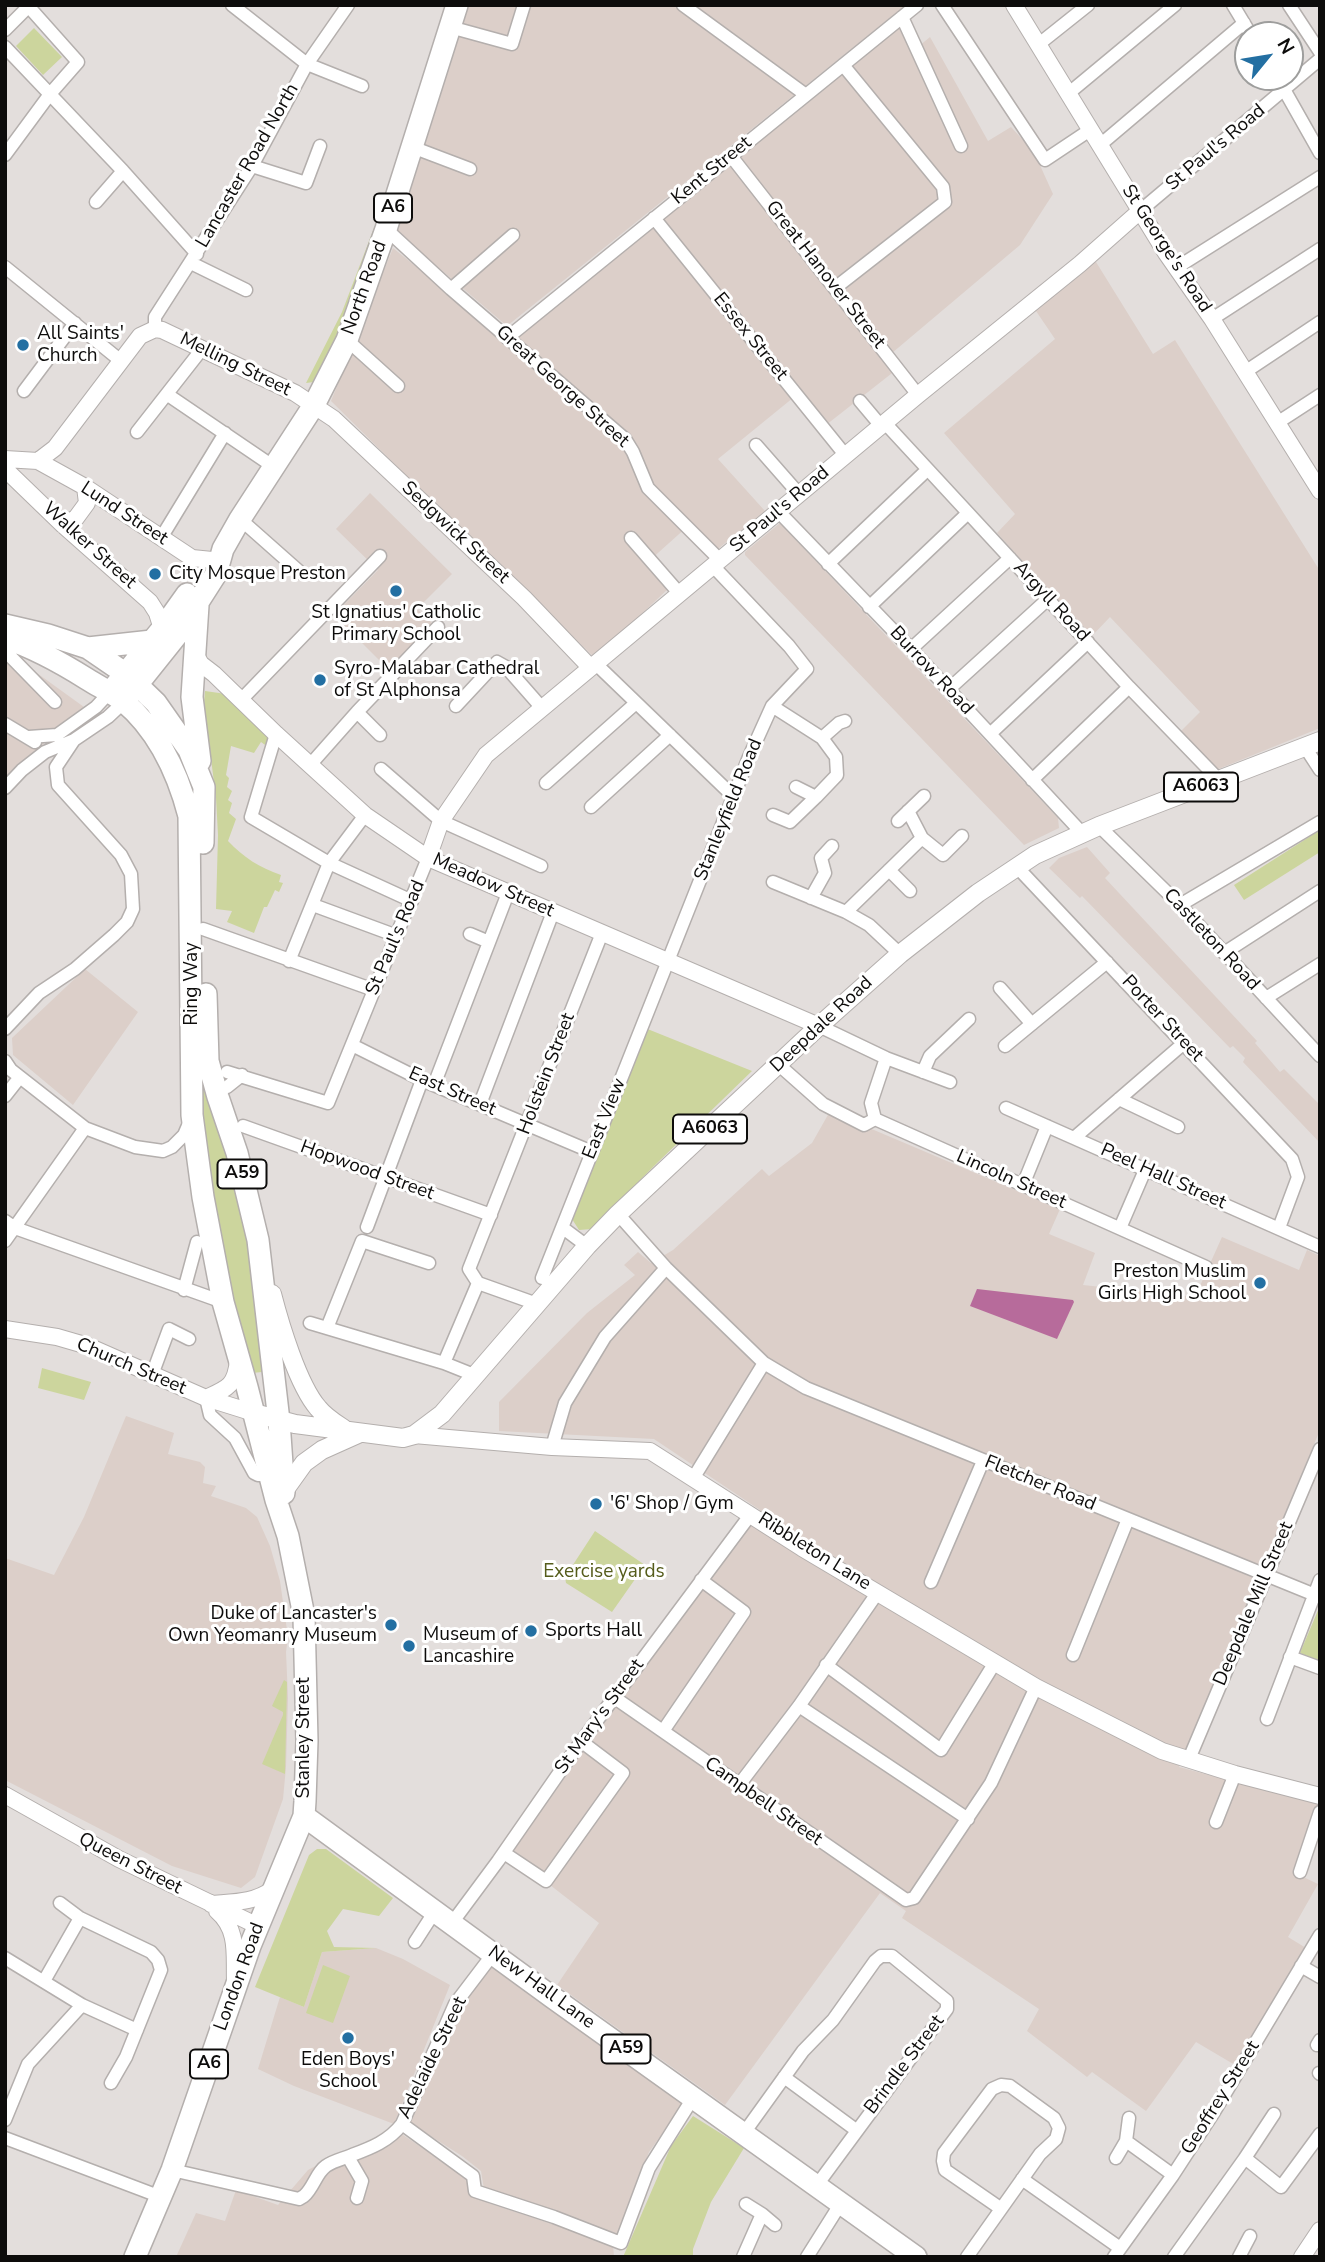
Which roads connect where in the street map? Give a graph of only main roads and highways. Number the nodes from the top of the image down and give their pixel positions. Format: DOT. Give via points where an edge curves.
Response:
graph roads {
  1 [pos="457,5"];
  2 [pos="218,554"];
  3 [pos="198,602"];
  4 [pos="6,634"];
  5 [pos="157,635"];
  6 [pos="88,648"];
  7 [pos="132,679"];
  8 [pos="117,697"];
  9 [pos="1312,744"];
  10 [pos="204,788"];
  11 [pos="258,1240"];
  12 [pos="254,1413"];
  13 [pos="279,1421"];
  14 [pos="353,1432"];
  15 [pos="414,1436"];
  16 [pos="277,1483"];
  17 [pos="304,1816"];
  18 [pos="336,1840"];
  19 [pos="289,1851"];
  20 [pos="135,2257"];
  21 [pos="916,2257"];
  1 -- 2 [label="highway, North Road / A6" via="347,340 314,405"];
  2 -- 3 [label="highway, North Road / A6" via="216,574"];
  2 -- 5 [label="highway, North Road / A6"];
  3 -- 7 [label="highway, North Road / A6" via="177,635"];
  3 -- 10 [label="highway" via="192,684"];
  4 -- 6 [label="highway, Ring Way / A59" via="48,635"];
  4 -- 8 [label="highway, Ring Way / A59"];
  5 -- 6 [label="highway, Ring Way / A59"];
  5 -- 7 [label="highway, North Road / A6"];
  6 -- 7 [label="highway, Ring Way / A59"];
  7 -- 8 [label="highway, A6"];
  7 -- 10 [label="highway, Ring Way / A59" via="156,703 189,750"];
  8 -- 12 [label="highway, Ring Way / A59" via="150,730 167,757 189,816 192,1115 223,1302"];
  9 -- 15 [label="main road, Deepdale Road / A6063" via="1078,835 1035,855 978,893 819,1026 618,1214 442,1414"];
  10 -- 11 [label="highway, Ring Way / A59" via="208,1061"];
  11 -- 13 [label="highway, Ring Way / A59"];
  11 -- 14 [label="main road" via="279,1323 305,1387 325,1416"];
  12 -- 13 [label="main road, Ribbleton Lane"];
  12 -- 16 [label="highway, Stanley Street / A59"];
  13 -- 14 [label="main road, Ribbleton Lane"];
  13 -- 16 [label="highway, Stanley Street / A59"];
  14 -- 15 [label="main road, Ribbleton Lane"];
  14 -- 16 [label="main road"];
  16 -- 17 [label="highway, Stanley Street / A59" via="304,1616"];
  17 -- 18 [label="highway, New Hall Lane / A59"];
  17 -- 19 [label="highway, London Road / A6"];
  18 -- 19 [label="highway" via="316,1840"];
  18 -- 21 [label="highway, New Hall Lane / A59"];
  19 -- 20 [label="highway, London Road / A6" via="172,2170"];
}
